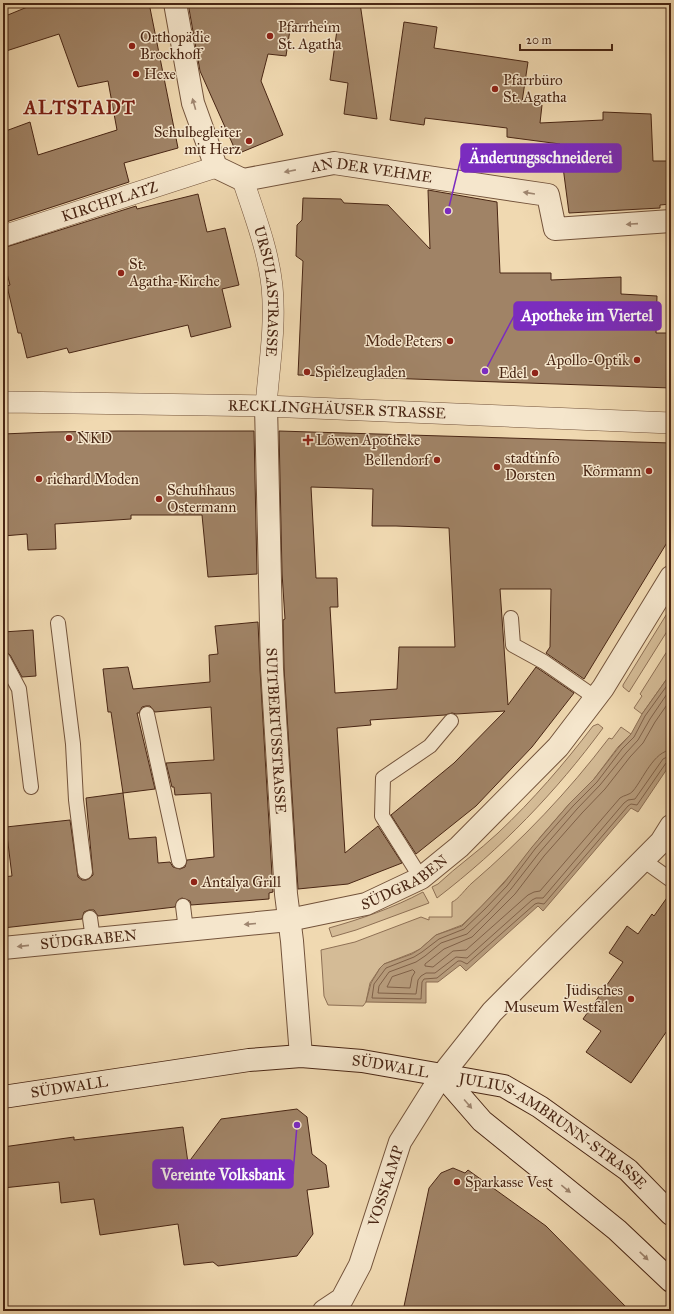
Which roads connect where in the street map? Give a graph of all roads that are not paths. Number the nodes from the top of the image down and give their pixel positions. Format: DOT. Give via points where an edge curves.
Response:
graph roads {
  1 [pos="175,3"];
  2 [pos="216,167"];
  3 [pos="243,180"];
  4 [pos="671,221"];
  5 [pos="3,236"];
  6 [pos="5,397"];
  7 [pos="266,406"];
  8 [pos="671,422"];
  9 [pos="671,577"];
  10 [pos="511,618"];
  11 [pos="58,624"];
  12 [pos="3,660"];
  13 [pos="596,698"];
  14 [pos="147,714"];
  15 [pos="451,721"];
  16 [pos="31,787"];
  17 [pos="671,826"];
  18 [pos="643,860"];
  19 [pos="178,861"];
  20 [pos="85,872"];
  21 [pos="421,878"];
  22 [pos="671,880"];
  23 [pos="183,906"];
  24 [pos="289,920"];
  25 [pos="186,930"];
  26 [pos="3,948"];
  27 [pos="301,1056"];
  28 [pos="442,1075"];
  29 [pos="3,1097"];
  30 [pos="671,1214"];
  31 [pos="671,1281"];
  32 [pos="336,1308"];
  2 -- 1 [label="street, one-way" via="193,103"];
  2 -- 3 [label="street"];
  2 -- 5 [label="street, KIRCHPLATZ"];
  4 -- 3 [label="street, AN DER VEHME, one-way" via="556,229 548,195 334,163"];
  3 -- 7 [label="street, URSULASTRASSE" via="267,255 272,286 273,322"];
  6 -- 7 [label="street, RECKLINGHÄUSER STRASSE"];
  7 -- 8 [label="street, RECKLINGHÄUSER STRASSE"];
  7 -- 24 [label="street, SUITBERTUSSTRASSE" via="272,669"];
  9 -- 13 [label="street, SÜDGRABEN"];
  10 -- 13 [label="lane" via="513,645 544,662"];
  11 -- 20 [label="lane"];
  12 -- 16 [label="lane" via="19,689"];
  13 -- 21 [label="street, SÜDGRABEN" via="558,747 459,848"];
  14 -- 19 [label="lane"];
  15 -- 21 [label="lane" via="430,746 383,778 382,816"];
  17 -- 18 [label="street, SÜDWALL" via="661,842"];
  18 -- 22 [label="lane"];
  18 -- 28 [label="street, SÜDWALL" via="492,1012"];
  21 -- 24 [label="street, SÜDGRABEN" via="366,904"];
  23 -- 25 [label="lane"];
  24 -- 25 [label="street, SÜDGRABEN, one-way"];
  24 -- 27 [label="street, SUITBERTUSSTRASSE"];
  25 -- 26 [label="street, SÜDGRABEN, one-way" via="92,928"];
  27 -- 28 [label="street, SÜDWALL" via="362,1061"];
  27 -- 29 [label="street, SÜDWALL" via="249,1060"];
  28 -- 30 [label="street, JULIUS-AMBRUNN-STRASSE" via="504,1086 534,1104 628,1170"];
  28 -- 31 [label="street, JULIUS-AMBRUNN-STRASSE, one-way" via="482,1121 618,1230"];
  28 -- 32 [label="street, VOSSKAMP" via="400,1142 360,1265"];
}
